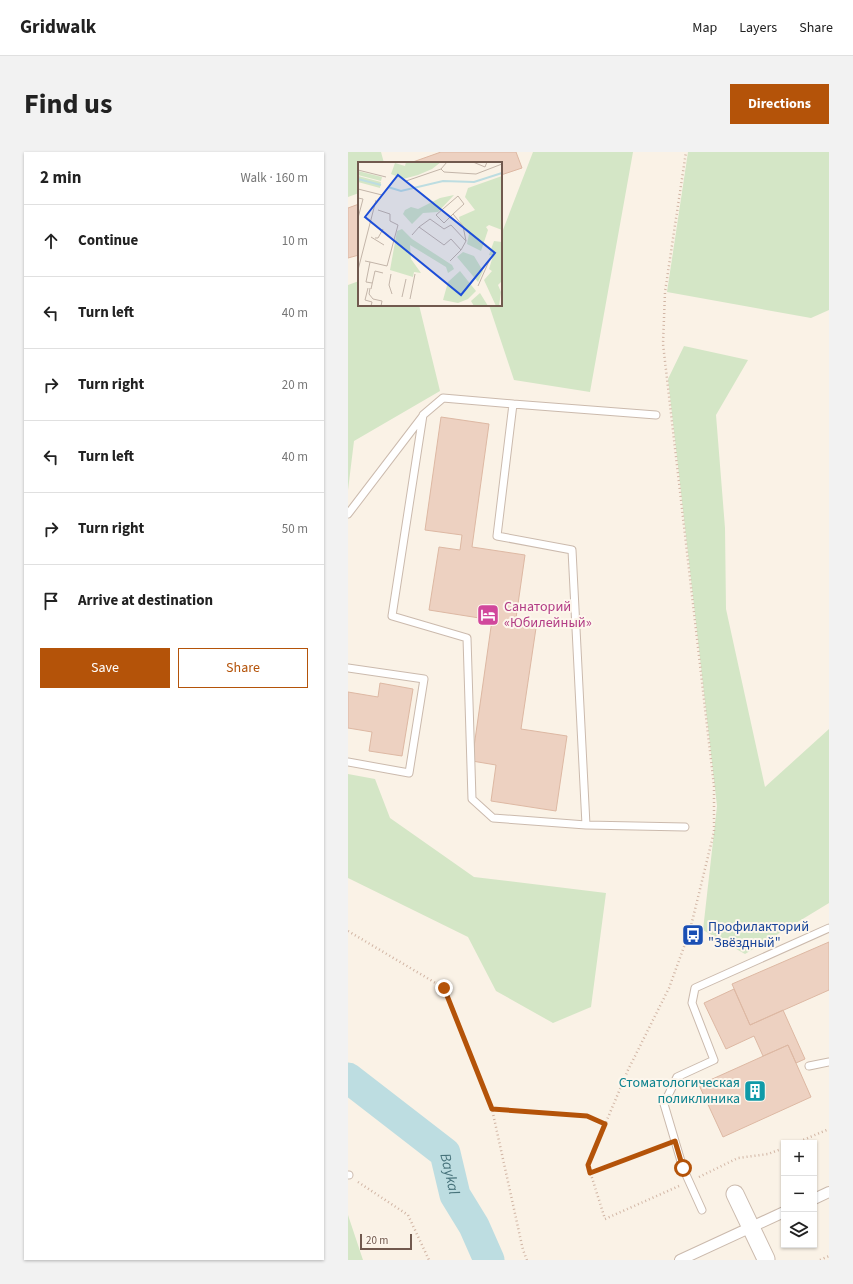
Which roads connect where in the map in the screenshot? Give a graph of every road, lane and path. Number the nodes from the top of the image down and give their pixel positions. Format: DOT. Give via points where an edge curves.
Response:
graph roads {
  1 [pos="686,152"];
  2 [pos="513,404"];
  3 [pos="656,415"];
  4 [pos="423,416"];
  5 [pos="348,514"];
  6 [pos="348,668"];
  7 [pos="348,762"];
  8 [pos="586,824"];
  9 [pos="685,827"];
  10 [pos="829,928"];
  11 [pos="348,931"];
  12 [pos="829,1062"];
  13 [pos="808,1066"];
  14 [pos="492,1109"];
  15 [pos="605,1124"];
  16 [pos="829,1129"];
  17 [pos="803,1140"];
  18 [pos="675,1141"];
  19 [pos="781,1149"];
  20 [pos="590,1173"];
  21 [pos="348,1175"];
  22 [pos="689,1181"];
  23 [pos="829,1192"];
  24 [pos="735,1194"];
  25 [pos="817,1198"];
  26 [pos="702,1210"];
  27 [pos="781,1213"];
  28 [pos="751,1228"];
  29 [pos="829,1256"];
  30 [pos="766,1259"];
  31 [pos="429,1260"];
  32 [pos="527,1260"];
  33 [pos="680,1260"];
  34 [pos="820,1260"];
  1 -- 15 [label="path" via="665,292 663,344 714,786 714,832 690,930 669,988 628,1070"];
  2 -- 3 [label="lane"];
  2 -- 4 [label="lane" via="443,398"];
  2 -- 8 [label="lane" via="497,536 572,550"];
  4 -- 5 [label="lane"];
  4 -- 8 [label="lane" via="392,616 467,638 472,799 493,818"];
  6 -- 7 [label="lane" via="424,679 409,773"];
  8 -- 9 [label="lane"];
  10 -- 18 [label="lane" via="694,988 692,1003 714,1060 677,1077 664,1104"];
  11 -- 14 [label="path" via="444,988"];
  12 -- 13 [label="lane"];
  14 -- 15 [label="path" via="587,1116"];
  14 -- 32 [label="path"];
  15 -- 20 [label="path" via="588,1165"];
  16 -- 17 [label="path"];
  18 -- 20 [label="path"];
  18 -- 22 [label="lane"];
  19 -- 22 [label="path" via="768,1154 738,1158"];
  20 -- 22 [label="path" via="605,1219"];
  21 -- 31 [label="path" via="408,1215"];
  22 -- 26 [label="lane"];
  23 -- 25 [label="street"];
  24 -- 28 [label="street"];
  27 -- 28 [label="street"];
  28 -- 30 [label="street"];
  28 -- 33 [label="street"];
  29 -- 34 [label="path"];
}
